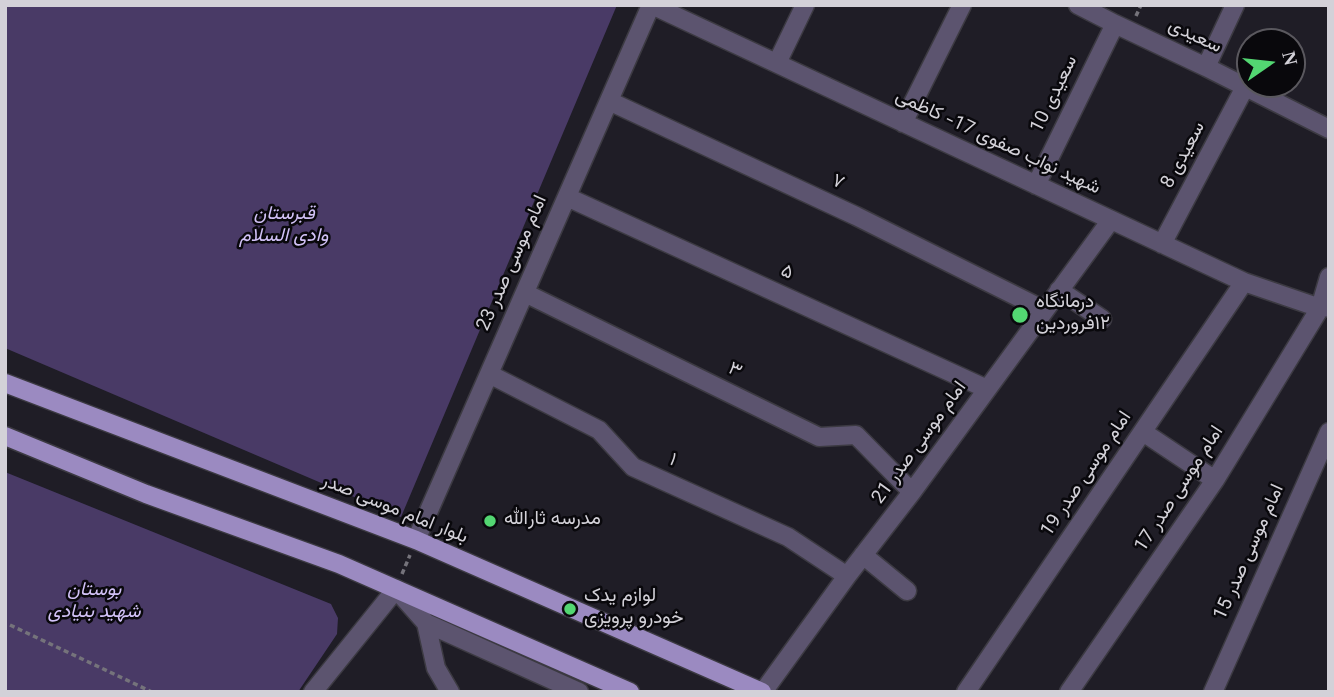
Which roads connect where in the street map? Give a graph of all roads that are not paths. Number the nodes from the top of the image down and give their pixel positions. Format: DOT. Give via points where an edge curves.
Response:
graph roads {
  1 [pos="652,5"];
  2 [pos="805,5"];
  3 [pos="962,5"];
  4 [pos="1235,5"];
  5 [pos="1081,6"];
  6 [pos="1115,24"];
  7 [pos="777,63"];
  8 [pos="1206,67"];
  9 [pos="1236,82"];
  10 [pos="1239,98"];
  11 [pos="1269,98"];
  12 [pos="609,101"];
  13 [pos="903,123"];
  14 [pos="1328,125"];
  15 [pos="1036,185"];
  16 [pos="567,198"];
  17 [pos="1111,220"];
  18 [pos="1162,244"];
  19 [pos="1329,277"];
  20 [pos="1244,282"];
  21 [pos="1059,290"];
  22 [pos="525,293"];
  23 [pos="1324,308"];
  24 [pos="1044,310"];
  25 [pos="1102,319"];
  26 [pos="489,374"];
  27 [pos="5,383"];
  28 [pos="987,389"];
  29 [pos="1143,432"];
  30 [pos="1329,432"];
  31 [pos="5,436"];
  32 [pos="1215,480"];
  33 [pos="912,492"];
  34 [pos="416,540"];
  35 [pos="863,555"];
  36 [pos="847,576"];
  37 [pos="396,589"];
  38 [pos="907,591"];
  39 [pos="426,623"];
  40 [pos="313,692"];
  41 [pos="450,692"];
  42 [pos="579,692"];
  43 [pos="631,692"];
  44 [pos="762,692"];
  45 [pos="966,692"];
  46 [pos="1069,692"];
  47 [pos="1213,692"];
  1 -- 7 [label="street, شهید نواب صفوی 17- کاظمی"];
  1 -- 12 [label="street, امام موسی صدر 23"];
  2 -- 7 [label="street"];
  3 -- 13 [label="street"];
  4 -- 8 [label="street"];
  5 -- 6 [label="street, سعیدی"];
  6 -- 8 [label="street, سعیدی"];
  6 -- 15 [label="street, سعیدی 10"];
  7 -- 13 [label="street, شهید نواب صفوی 17- کاظمی"];
  8 -- 9 [label="street, سعیدی"];
  10 -- 18 [label="street, سعیدی 8"];
  11 -- 14 [label="street, سعیدی"];
  12 -- 16 [label="street, امام موسی صدر 23"];
  12 -- 24 [label="street, ۷"];
  13 -- 15 [label="street, شهید نواب صفوی 17- کاظمی"];
  15 -- 17 [label="street, شهید نواب صفوی 17- کاظمی"];
  16 -- 22 [label="street, امام موسی صدر 23"];
  16 -- 28 [label="street, ۵"];
  17 -- 18 [label="street, شهید نواب صفوی 17- کاظمی"];
  17 -- 21 [label="street, امام موسی صدر 21"];
  18 -- 20 [label="street, شهید نواب صفوی 17- کاظمی"];
  19 -- 23 [label="street, امام موسی صدر 17"];
  20 -- 23 [label="street, شهید نواب صفوی 17- کاظمی"];
  20 -- 29 [label="street, امام موسی صدر 19"];
  21 -- 24 [label="street, امام موسی صدر 21"];
  21 -- 25 [label="street"];
  22 -- 26 [label="street, امام موسی صدر 23"];
  22 -- 33 [label="street, ۳" via="819,437 856,435"];
  23 -- 32 [label="street, امام موسی صدر 17"];
  24 -- 28 [label="street, امام موسی صدر 21"];
  26 -- 34 [label="street, امام موسی صدر 23"];
  26 -- 36 [label="street, ۱" via="599,430 633,467 788,537"];
  27 -- 34 [label="main road, بلوار امام موسی صدر"];
  28 -- 33 [label="street, امام موسی صدر 21"];
  29 -- 32 [label="street"];
  29 -- 45 [label="street, امام موسی صدر 19"];
  30 -- 47 [label="street, امام موسی صدر 15"];
  31 -- 37 [label="main road"];
  32 -- 46 [label="street, امام موسی صدر 17"];
  33 -- 35 [label="street, امام موسی صدر 21"];
  34 -- 44 [label="main road, بلوار امام موسی صدر"];
  35 -- 36 [label="street, امام موسی صدر 21"];
  35 -- 38 [label="street"];
  36 -- 44 [label="street, امام موسی صدر 21"];
  37 -- 39 [label="street"];
  37 -- 40 [label="street"];
  37 -- 43 [label="main road"];
  39 -- 41 [label="street" via="436,668"];
  39 -- 42 [label="street"];
}
